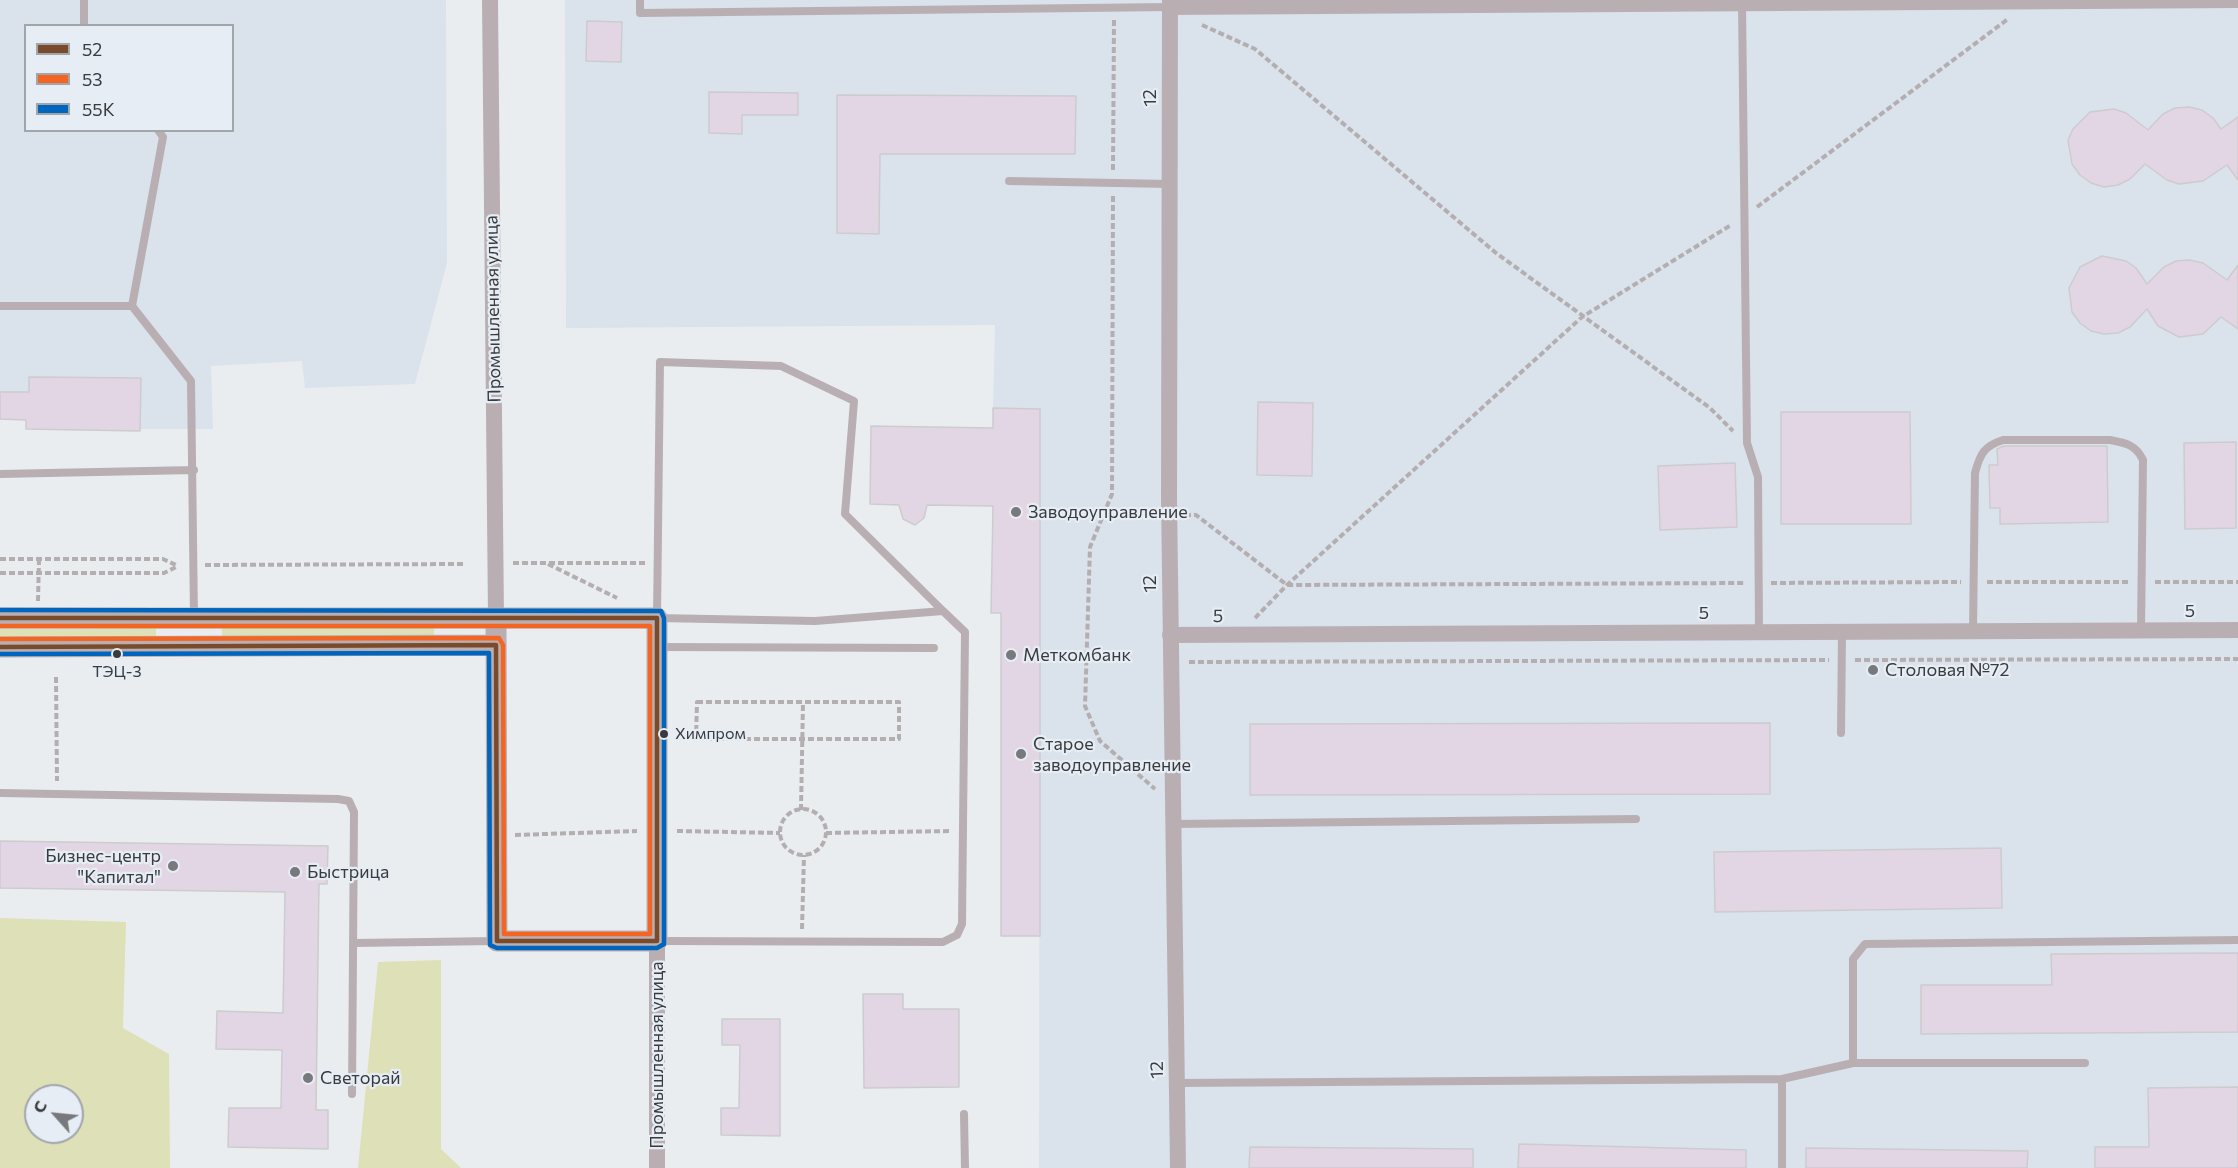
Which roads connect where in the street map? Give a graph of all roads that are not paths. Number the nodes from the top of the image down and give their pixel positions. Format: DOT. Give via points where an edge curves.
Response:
graph roads {
  1 [pos="84,0"];
  2 [pos="490,0"];
  3 [pos="640,0"];
  4 [pos="2238,0"];
  5 [pos="1742,3"];
  6 [pos="1170,4"];
  7 [pos="84,24"];
  8 [pos="159,132"];
  9 [pos="1010,181"];
  10 [pos="1170,184"];
  11 [pos="0,306"];
  12 [pos="132,306"];
  13 [pos="194,470"];
  14 [pos="0,474"];
  15 [pos="943,610"];
  16 [pos="0,618"];
  17 [pos="194,618"];
  18 [pos="496,618"];
  19 [pos="657,618"];
  20 [pos="2141,630"];
  21 [pos="2238,630"];
  22 [pos="1973,631"];
  23 [pos="1759,632"];
  24 [pos="1842,632"];
  25 [pos="1170,635"];
  26 [pos="496,645"];
  27 [pos="194,646"];
  28 [pos="0,647"];
  29 [pos="657,647"];
  30 [pos="934,648"];
  31 [pos="1841,733"];
  32 [pos="0,793"];
  33 [pos="1636,819"];
  34 [pos="1173,824"];
  35 [pos="2238,940"];
  36 [pos="497,941"];
  37 [pos="657,941"];
  38 [pos="354,942"];
  39 [pos="1853,1063"];
  40 [pos="2085,1063"];
  41 [pos="1782,1079"];
  42 [pos="1177,1083"];
  43 [pos="352,1094"];
  44 [pos="964,1114"];
  45 [pos="657,1168"];
  46 [pos="965,1168"];
  47 [pos="1178,1168"];
  48 [pos="1782,1168"];
  1 -- 7 [label="lane"];
  2 -- 18 [label="street, Промышленная улица"];
  3 -- 6 [label="lane" via="640,13"];
  4 -- 5 [label="street"];
  5 -- 6 [label="street"];
  5 -- 23 [label="lane" via="1747,443 1758,477"];
  6 -- 10 [label="street, 12"];
  8 -- 12 [label="lane" via="163,137"];
  9 -- 10 [label="lane"];
  10 -- 25 [label="street, 12"];
  11 -- 12 [label="lane"];
  12 -- 13 [label="lane" via="191,381"];
  13 -- 14 [label="lane"];
  13 -- 17 [label="lane"];
  15 -- 19 [label="lane" via="814,621"];
  15 -- 19 [label="lane" via="845,514 854,401 781,366 660,362"];
  15 -- 37 [label="lane" via="965,632 962,924 957,935 943,942"];
  16 -- 17 [label="street"];
  17 -- 18 [label="street"];
  17 -- 27 [label="street"];
  18 -- 19 [label="street"];
  18 -- 26 [label="street, Промышленная улица"];
  19 -- 29 [label="street, Промышленная улица"];
  20 -- 21 [label="street, 5"];
  20 -- 22 [label="street, 5"];
  20 -- 22 [label="lane" via="2143,460 2138,449 2109,440 2003,440 1989,445 1980,455 1975,473"];
  22 -- 24 [label="street, 5"];
  23 -- 24 [label="street, 5"];
  23 -- 25 [label="street, 5"];
  24 -- 31 [label="lane"];
  25 -- 34 [label="street, 12"];
  26 -- 27 [label="street"];
  26 -- 36 [label="street, Промышленная улица"];
  27 -- 28 [label="street"];
  29 -- 30 [label="lane"];
  29 -- 37 [label="street, Промышленная улица"];
  32 -- 38 [label="lane" via="349,801 354,812"];
  33 -- 34 [label="lane"];
  34 -- 42 [label="street, 12"];
  35 -- 39 [label="lane" via="1865,944 1853,959"];
  36 -- 37 [label="street, Промышленная улица"];
  36 -- 38 [label="lane"];
  37 -- 45 [label="street, Промышленная улица"];
  38 -- 43 [label="lane"];
  39 -- 40 [label="lane"];
  39 -- 41 [label="lane"];
  41 -- 42 [label="lane"];
  41 -- 48 [label="lane"];
  42 -- 47 [label="street, 12"];
  44 -- 46 [label="lane"];
}
